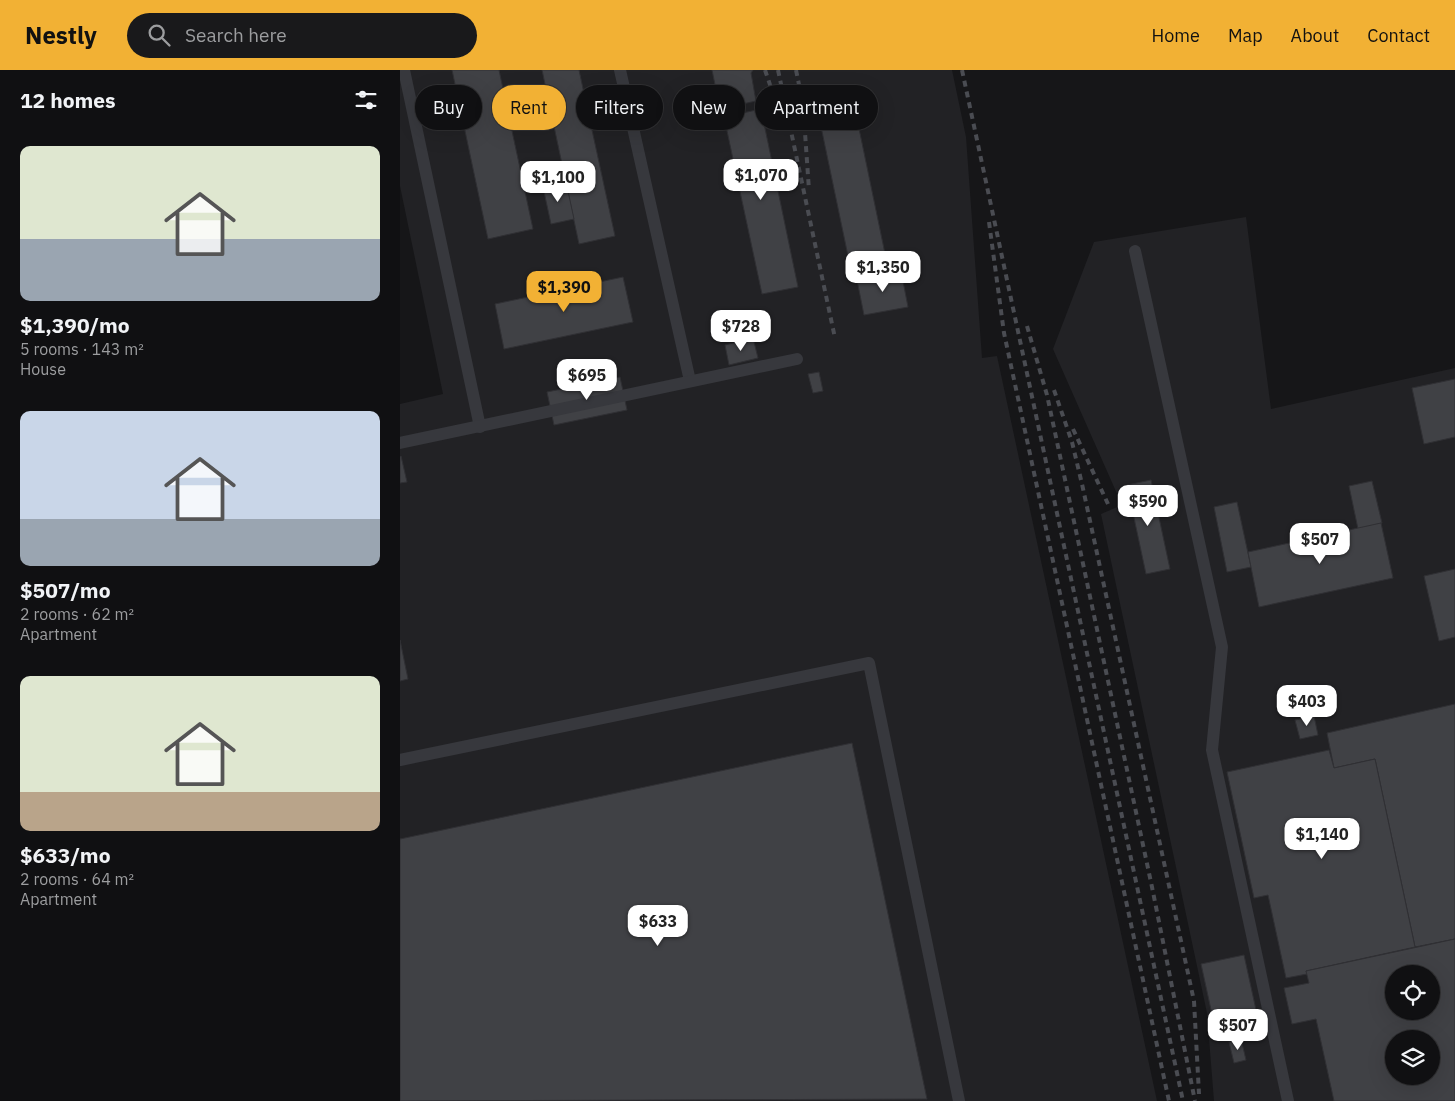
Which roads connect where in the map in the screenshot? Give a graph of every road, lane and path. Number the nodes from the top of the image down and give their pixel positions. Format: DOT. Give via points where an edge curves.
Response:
graph roads {
  1 [pos="404,70"];
  2 [pos="620,70"];
  3 [pos="1136,251"];
  4 [pos="796,359"];
  5 [pos="690,381"];
  6 [pos="480,427"];
  7 [pos="400,443"];
  8 [pos="400,760"];
  9 [pos="959,1101"];
  10 [pos="1288,1101"];
  1 -- 6 [label="lane"];
  2 -- 5 [label="lane"];
  3 -- 10 [label="lane" via="1222,647 1212,750"];
  4 -- 5 [label="lane"];
  5 -- 6 [label="lane"];
  6 -- 7 [label="lane"];
  8 -- 9 [label="lane" via="869,663"];
}
